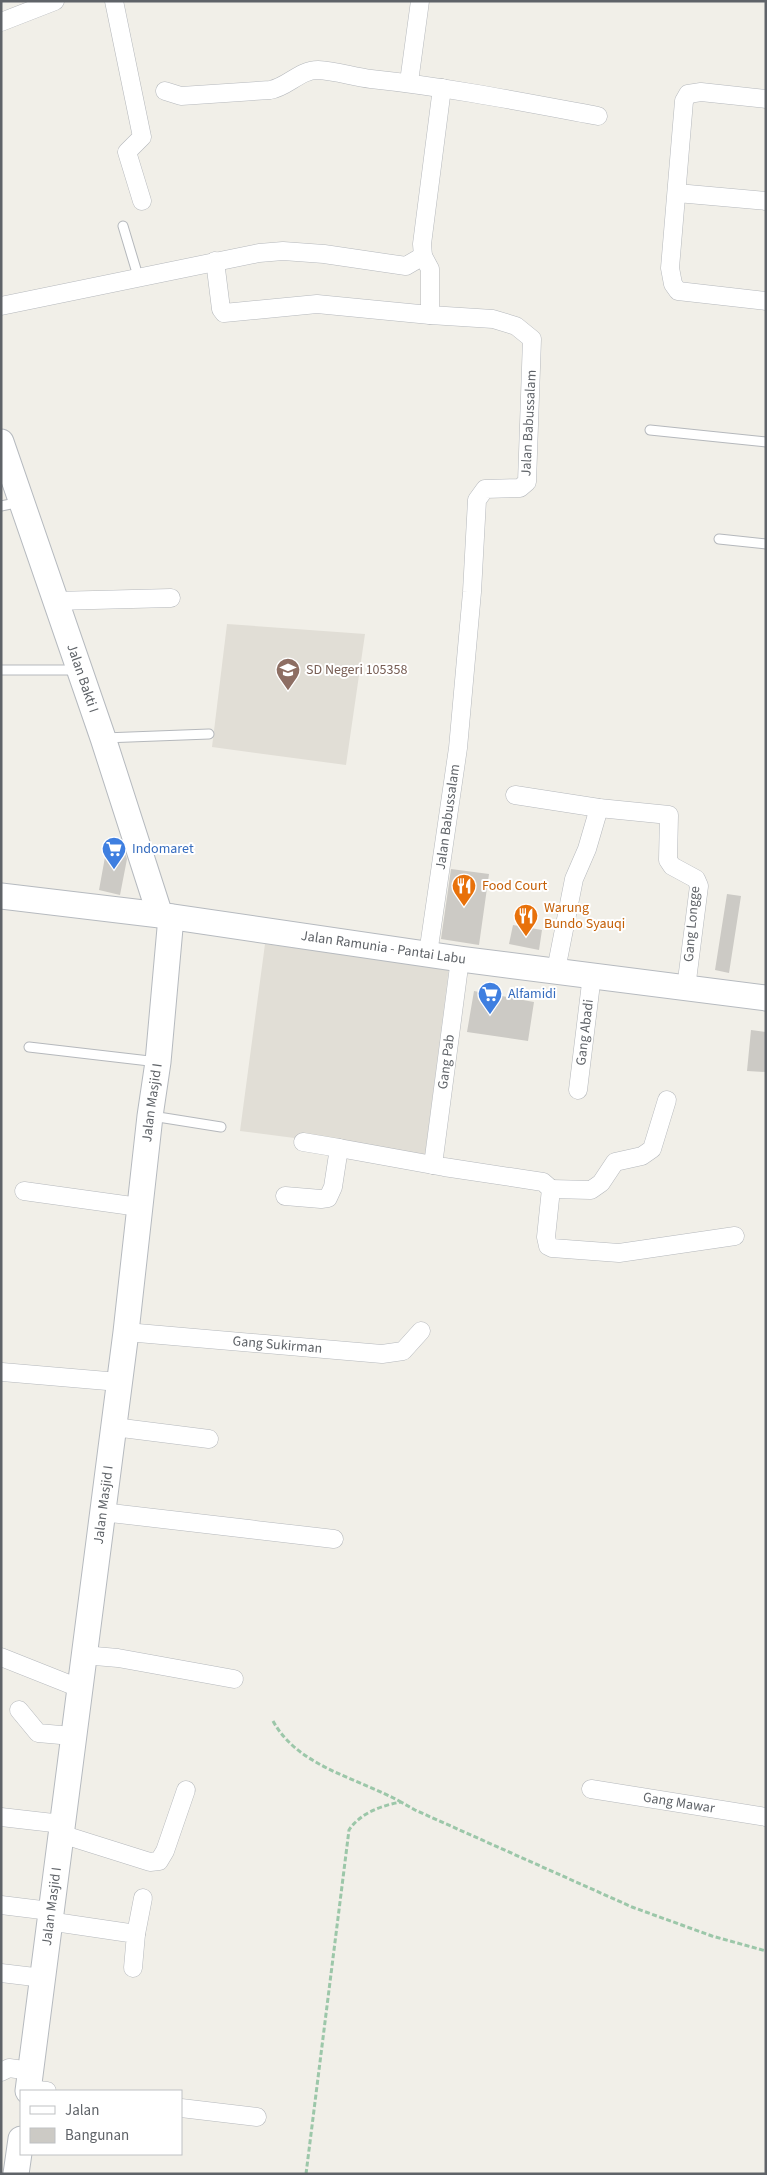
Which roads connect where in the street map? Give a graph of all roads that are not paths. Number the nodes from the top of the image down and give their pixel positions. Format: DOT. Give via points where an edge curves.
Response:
graph roads {
  1 [pos="55,1"];
  2 [pos="114,1"];
  3 [pos="420,1"];
  4 [pos="1,22"];
  5 [pos="409,82"];
  6 [pos="442,88"];
  7 [pos="165,91"];
  8 [pos="766,99"];
  9 [pos="598,116"];
  10 [pos="677,193"];
  11 [pos="142,201"];
  12 [pos="766,201"];
  13 [pos="124,226"];
  14 [pos="423,256"];
  15 [pos="215,261"];
  16 [pos="138,276"];
  17 [pos="766,301"];
  18 [pos="1,306"];
  19 [pos="430,315"];
  20 [pos="650,430"];
  21 [pos="1,442"];
  22 [pos="766,442"];
  23 [pos="11,504"];
  24 [pos="719,539"];
  25 [pos="766,544"];
  26 [pos="171,598"];
  27 [pos="54,601"];
  28 [pos="1,670"];
  29 [pos="79,670"];
  30 [pos="209,734"];
  31 [pos="103,738"];
  32 [pos="515,795"];
  33 [pos="599,808"];
  34 [pos="1,896"];
  35 [pos="165,916"];
  36 [pos="428,954"];
  37 [pos="460,959"];
  38 [pos="556,970"];
  39 [pos="592,975"];
  40 [pos="686,988"];
  41 [pos="766,998"];
  42 [pos="29,1048"];
  43 [pos="158,1062"];
  44 [pos="578,1090"];
  45 [pos="667,1100"];
  46 [pos="150,1116"];
  47 [pos="221,1127"];
  48 [pos="302,1142"];
  49 [pos="339,1148"];
  50 [pos="433,1166"];
  51 [pos="551,1189"];
  52 [pos="24,1192"];
  53 [pos="285,1196"];
  54 [pos="139,1207"];
  55 [pos="734,1236"];
  56 [pos="420,1331"];
  57 [pos="126,1332"];
  58 [pos="2,1372"];
  59 [pos="119,1382"];
  60 [pos="114,1427"];
  61 [pos="209,1439"];
  62 [pos="102,1512"];
  63 [pos="334,1539"];
  64 [pos="83,1655"];
  65 [pos="1,1657"];
  66 [pos="234,1679"];
  67 [pos="79,1688"];
  68 [pos="19,1710"];
  69 [pos="72,1736"];
  70 [pos="591,1789"];
  71 [pos="186,1790"];
  72 [pos="1,1817"];
  73 [pos="766,1817"];
  74 [pos="61,1829"];
  75 [pos="143,1898"];
  76 [pos="1,1905"];
  77 [pos="49,1916"];
  78 [pos="136,1934"];
  79 [pos="133,1968"];
  80 [pos="1,1973"];
  81 [pos="42,1978"];
  82 [pos="1,2072"];
  83 [pos="34,2086"];
  84 [pos="182,2108"];
  85 [pos="257,2117"];
  86 [pos="20,2142"];
  87 [pos="12,2169"];
  1 -- 4 [label="street"];
  2 -- 11 [label="street" via="142,137 127,152"];
  3 -- 5 [label="street"];
  5 -- 6 [label="street"];
  5 -- 7 [label="street" via="318,70 305,72 275,89 181,96"];
  6 -- 9 [label="street"];
  6 -- 14 [label="street"];
  8 -- 10 [label="street" via="701,92 688,94 684,101"];
  10 -- 12 [label="street"];
  10 -- 17 [label="street" via="670,268 678,291"];
  13 -- 16 [label="lane"];
  14 -- 15 [label="street" via="406,266 283,251"];
  14 -- 19 [label="street" via="430,269"];
  15 -- 16 [label="street"];
  15 -- 19 [label="street, Jalan Babussalam" via="224,313 316,304"];
  16 -- 18 [label="street"];
  19 -- 36 [label="street, Jalan Babussalam" via="493,319 527,333 533,347 527,482 520,488 486,489 477,500 458,748"];
  20 -- 22 [label="lane"];
  21 -- 23 [label="main road, Jalan Bakti I"];
  23 -- 27 [label="main road, Jalan Bakti I"];
  24 -- 25 [label="lane"];
  26 -- 27 [label="street"];
  27 -- 29 [label="main road, Jalan Bakti I"];
  28 -- 29 [label="lane"];
  29 -- 31 [label="main road, Jalan Bakti I"];
  30 -- 31 [label="lane"];
  31 -- 35 [label="main road, Jalan Bakti I"];
  32 -- 33 [label="street"];
  33 -- 38 [label="street" via="574,878"];
  33 -- 40 [label="street, Gang Longge" via="669,815 668,860 672,866 696,879 699,886"];
  34 -- 35 [label="main road, Jalan Ramunia - Pantai Labu"];
  35 -- 36 [label="main road, Jalan Ramunia - Pantai Labu"];
  35 -- 43 [label="main road, Jalan Masjid I"];
  36 -- 37 [label="main road, Jalan Ramunia - Pantai Labu"];
  37 -- 38 [label="main road, Jalan Ramunia - Pantai Labu"];
  37 -- 50 [label="street, Gang Pab"];
  38 -- 39 [label="main road, Jalan Ramunia - Pantai Labu"];
  39 -- 40 [label="main road, Jalan Ramunia - Pantai Labu"];
  39 -- 44 [label="street, Gang Abadi"];
  40 -- 41 [label="main road, Jalan Ramunia - Pantai Labu"];
  42 -- 43 [label="lane"];
  43 -- 46 [label="main road, Jalan Masjid I"];
  45 -- 51 [label="street" via="655,1142 647,1154 615,1162 601,1183 590,1190"];
  46 -- 47 [label="lane"];
  46 -- 54 [label="main road, Jalan Masjid I"];
  48 -- 49 [label="street"];
  49 -- 50 [label="street"];
  49 -- 53 [label="street" via="333,1187 328,1198"];
  50 -- 51 [label="street" via="544,1182"];
  51 -- 55 [label="street" via="546,1237 548,1246 552,1248 619,1253"];
  52 -- 54 [label="street"];
  54 -- 57 [label="main road, Jalan Masjid I"];
  56 -- 57 [label="street, Gang Sukirman" via="403,1351 382,1354"];
  57 -- 59 [label="main road, Jalan Masjid I"];
  58 -- 59 [label="street"];
  59 -- 60 [label="main road, Jalan Masjid I"];
  60 -- 61 [label="street"];
  60 -- 62 [label="main road, Jalan Masjid I"];
  62 -- 63 [label="street"];
  62 -- 64 [label="main road, Jalan Masjid I"];
  64 -- 66 [label="street" via="118,1658"];
  64 -- 67 [label="main road, Jalan Masjid I"];
  65 -- 67 [label="street"];
  67 -- 69 [label="main road, Jalan Masjid I"];
  68 -- 69 [label="street" via="38,1733"];
  69 -- 74 [label="main road, Jalan Masjid I"];
  70 -- 73 [label="street, Gang Mawar"];
  71 -- 74 [label="street" via="166,1851 158,1861 150,1862"];
  72 -- 74 [label="street"];
  74 -- 77 [label="main road, Jalan Masjid I"];
  75 -- 78 [label="street"];
  76 -- 77 [label="street"];
  77 -- 78 [label="street"];
  77 -- 81 [label="main road, Jalan Masjid I"];
  78 -- 79 [label="street"];
  80 -- 81 [label="street"];
  81 -- 83 [label="main road, Jalan Masjid I"];
  82 -- 83 [label="street" via="9,2068"];
  84 -- 85 [label="street"];
  86 -- 87 [label="main road"];
}
